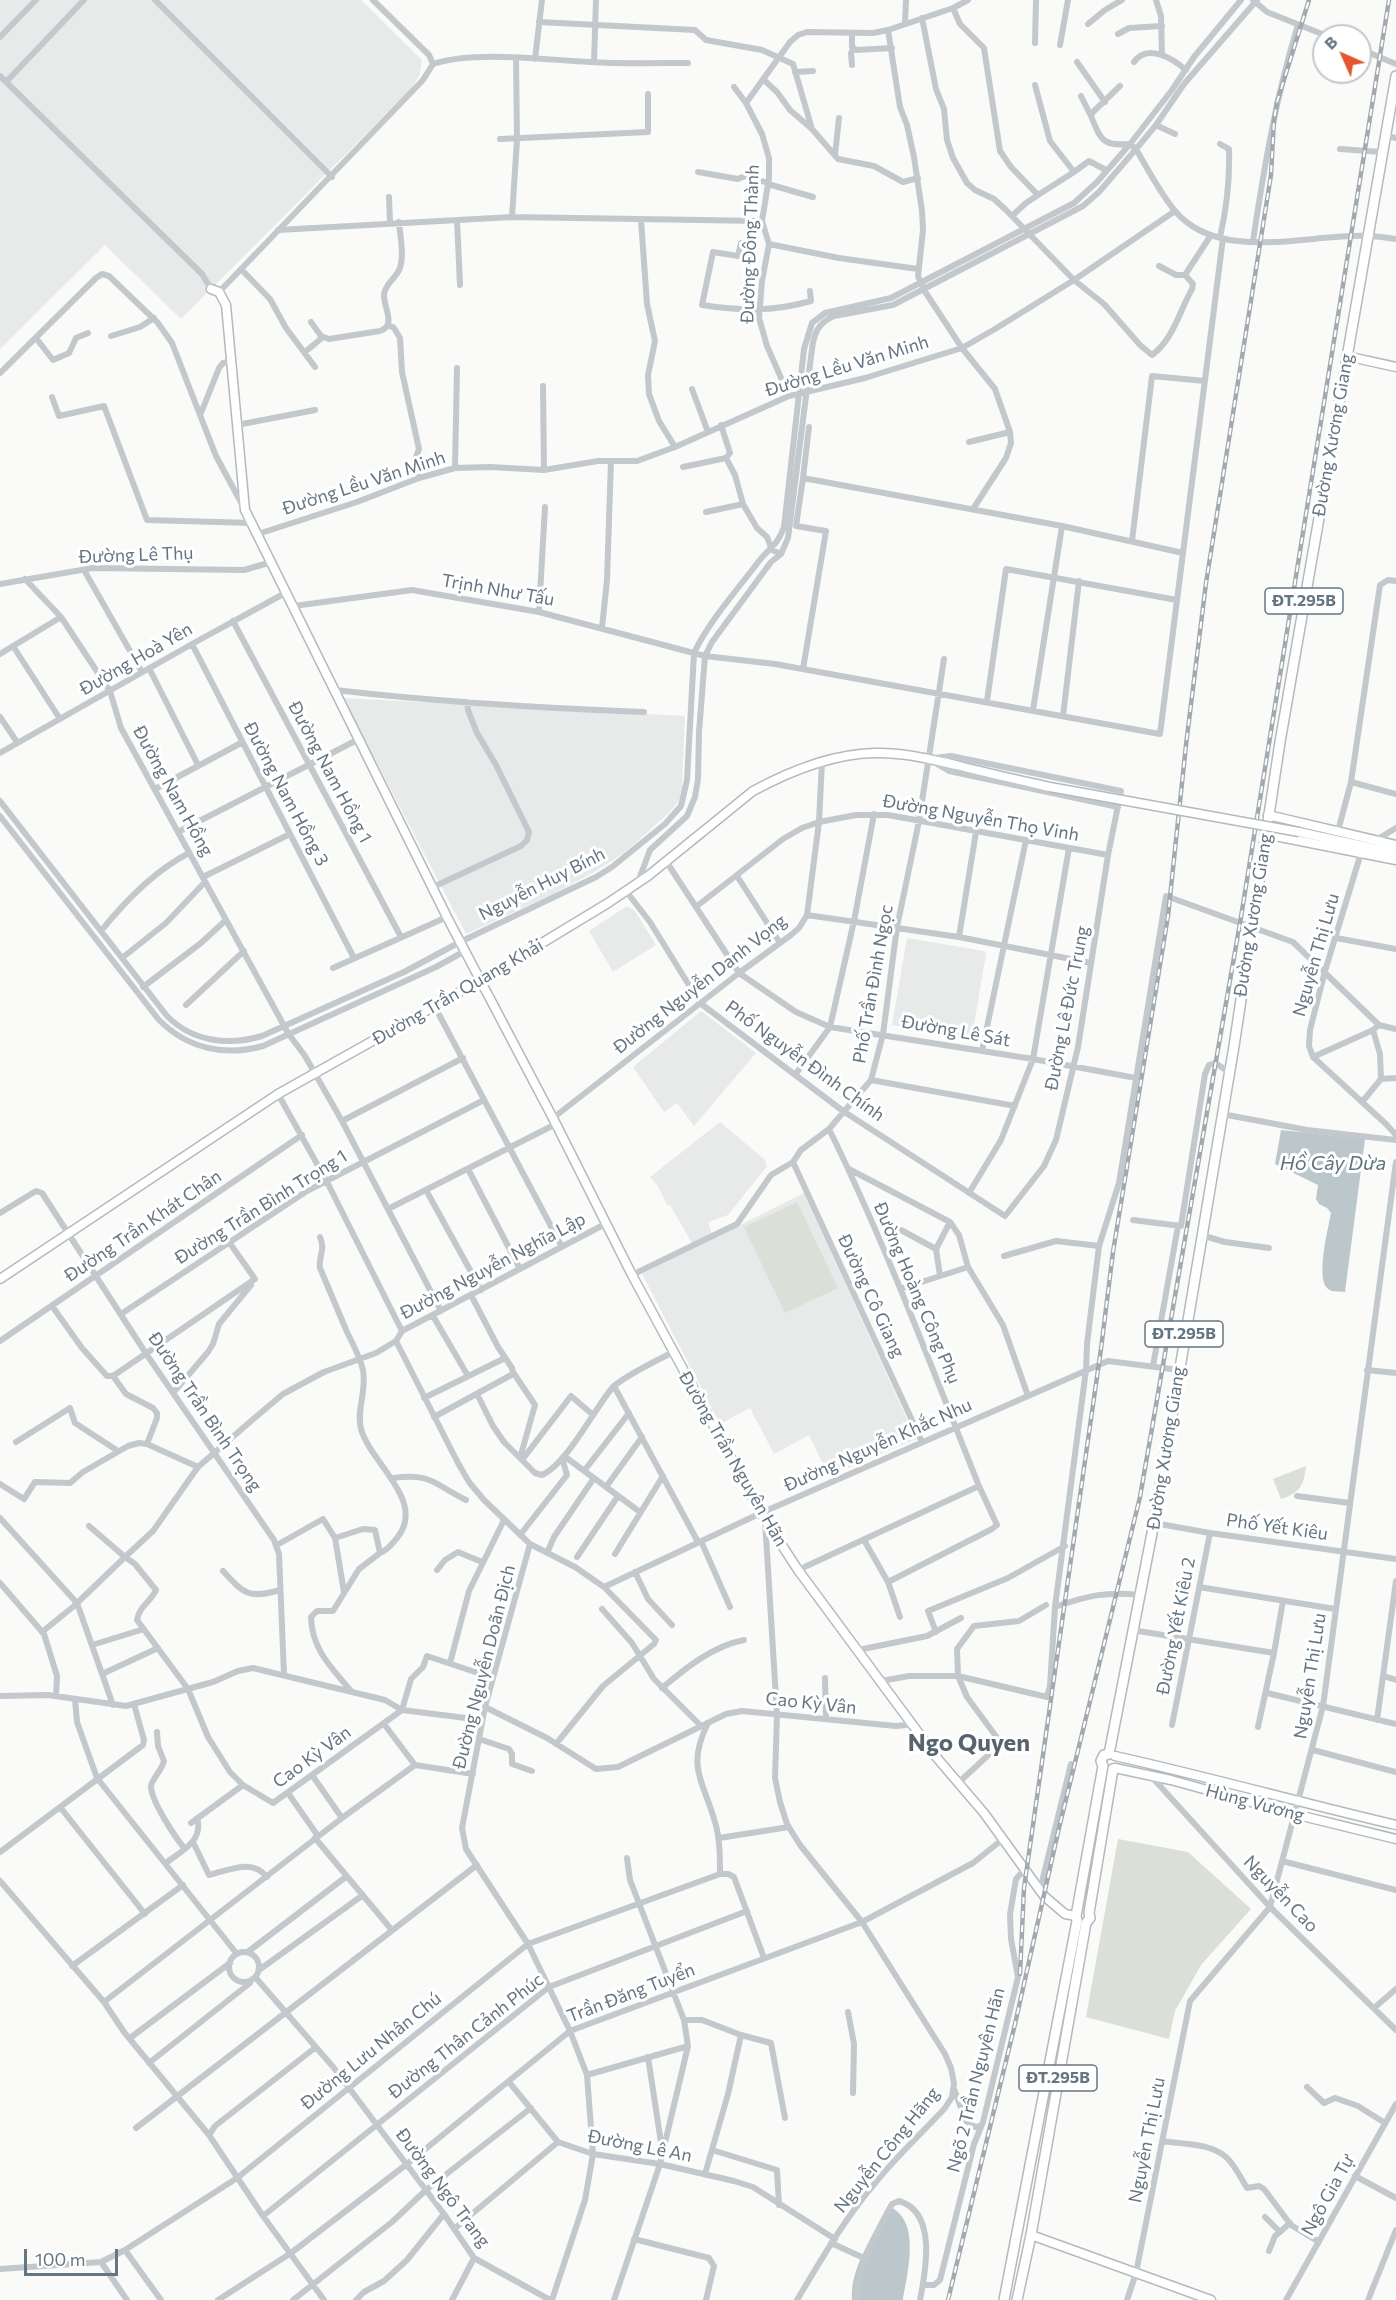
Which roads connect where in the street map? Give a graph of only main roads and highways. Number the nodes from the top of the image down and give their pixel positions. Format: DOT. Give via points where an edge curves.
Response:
graph roads {
  1 [pos="1396,76"];
  2 [pos="215,290"];
  3 [pos="1346,356"];
  4 [pos="1396,367"];
  5 [pos="1268,815"];
  6 [pos="1265,834"];
  7 [pos="1396,845"];
  8 [pos="1396,853"];
  9 [pos="1396,860"];
  10 [pos="481,980"];
  11 [pos="0,1279"];
  12 [pos="1112,1755"];
  13 [pos="1110,1767"];
  14 [pos="1173,1769"];
  15 [pos="1170,1780"];
  16 [pos="1396,1823"];
  17 [pos="1396,1839"];
  18 [pos="1079,1918"];
  19 [pos="1017,2232"];
  20 [pos="1030,2236"];
  21 [pos="1004,2300"];
  22 [pos="1017,2300"];
  23 [pos="1211,2300"];
  1 -- 3 [label="main road, Đường Xương Giang / ĐT.295B"];
  2 -- 10 [label="main road, Đường Trần Nguyên Hãn" via="226,305 245,510"];
  3 -- 4 [label="main road"];
  3 -- 5 [label="main road, Đường Xương Giang / ĐT.295B"];
  5 -- 6 [label="main road, Đường Xương Giang / ĐT.295B"];
  5 -- 7 [label="main road"];
  6 -- 9 [label="main road"];
  6 -- 12 [label="main road, Đường Xương Giang / ĐT.295B" via="1229,1072"];
  8 -- 10 [label="main road, Đường Trần Quang Khải, bridge" via="1050,787 928,759 875,753 840,757 822,761 753,792 638,883"];
  10 -- 11 [label="main road, Đường Trần Quang Khải" via="278,1094"];
  10 -- 18 [label="main road, Đường Trần Nguyên Hãn" via="632,1275 763,1516 798,1570 1040,1890 1065,1914"];
  12 -- 13 [label="main road, ĐT.295B" via="1117,1763"];
  12 -- 13 [label="main road, ĐT.295B" via="1103,1757"];
  12 -- 14 [label="main road, Hùng Vương"];
  13 -- 15 [label="main road, Hùng Vương"];
  13 -- 18 [label="main road, ĐT.295B"];
  13 -- 18 [label="main road, ĐT.295B" via="1090,1918"];
  14 -- 15 [label="main road"];
  14 -- 16 [label="main road, Hùng Vương" via="1298,1803"];
  15 -- 17 [label="main road, Hùng Vương"];
  18 -- 19 [label="main road, ĐT.295B"];
  18 -- 20 [label="main road, ĐT.295B"];
  19 -- 20 [label="main road" via="1026,2226"];
  19 -- 21 [label="main road, ĐT.295B"];
  20 -- 22 [label="main road, ĐT.295B"];
  20 -- 23 [label="main road"];
}
